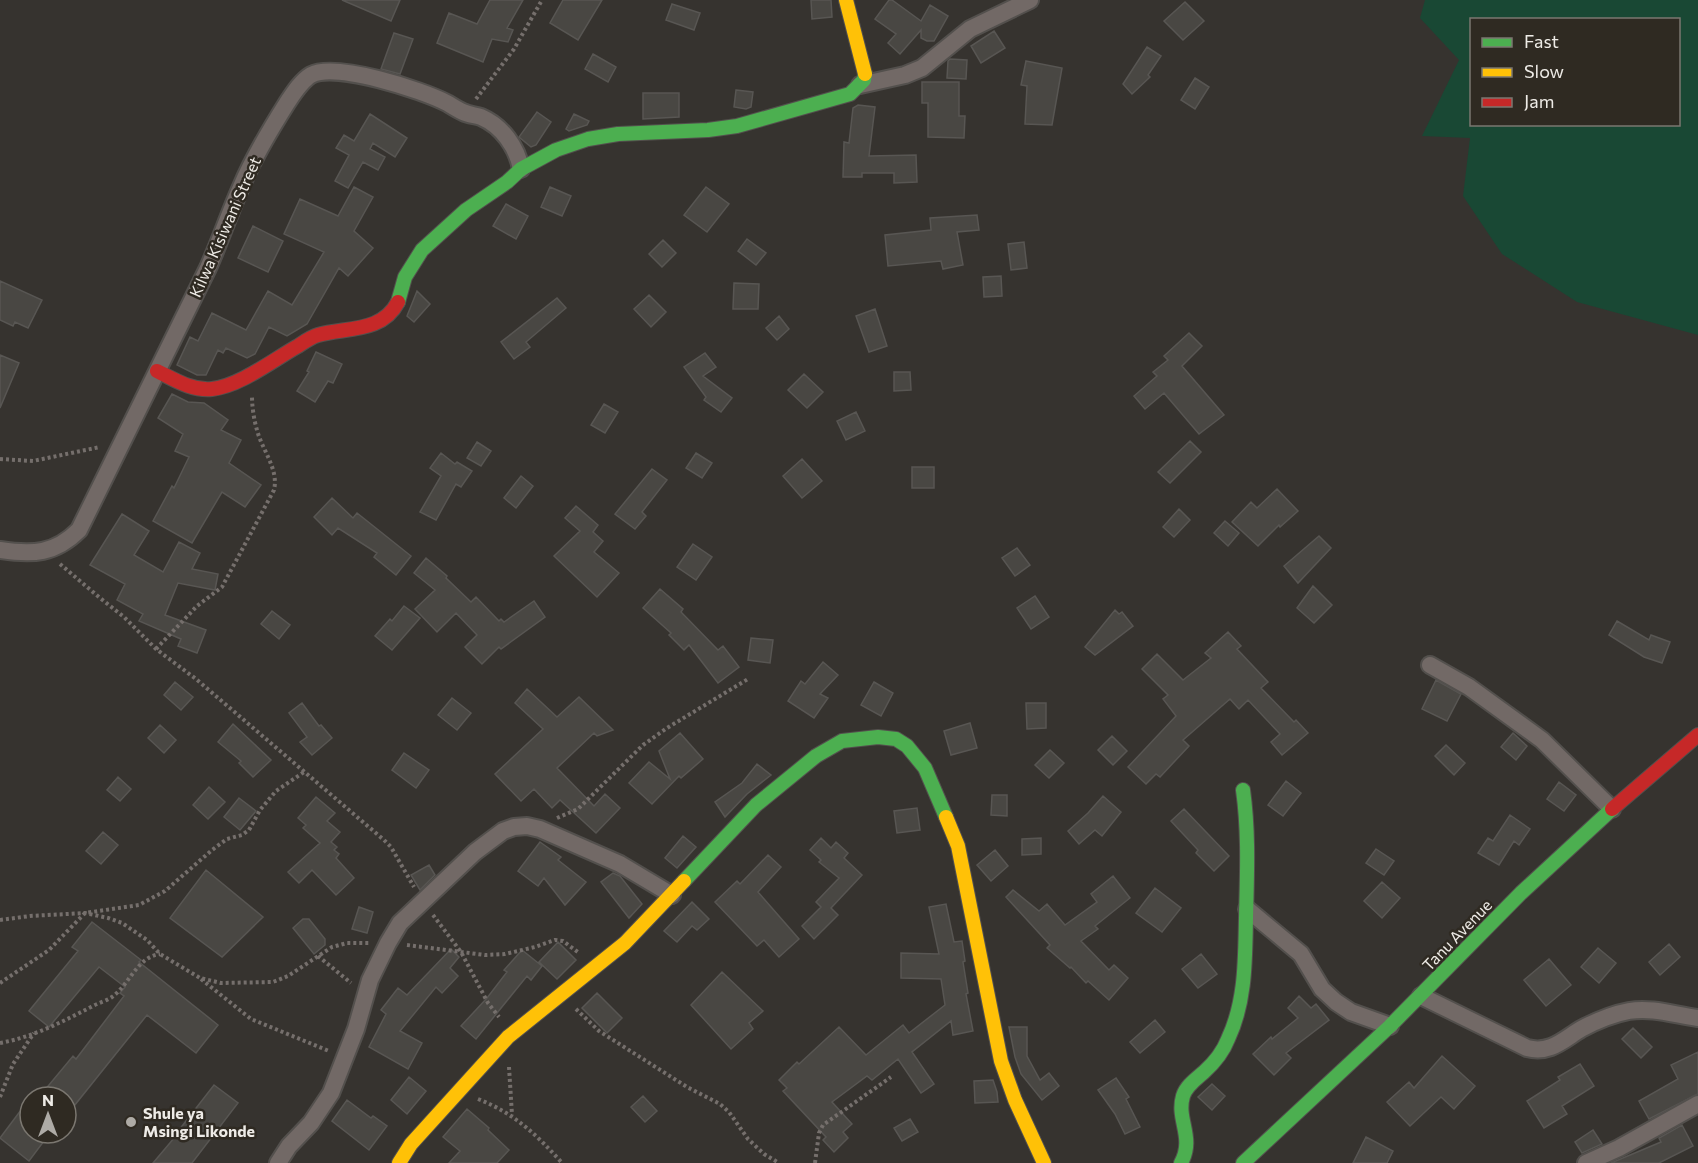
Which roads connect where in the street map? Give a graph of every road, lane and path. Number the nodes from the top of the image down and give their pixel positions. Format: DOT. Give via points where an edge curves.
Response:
graph roads {
  1 [pos="542,0"];
  2 [pos="846,0"];
  3 [pos="1030,0"];
  4 [pos="860,85"];
  5 [pos="464,113"];
  6 [pos="521,169"];
  7 [pos="157,371"];
  8 [pos="251,372"];
  9 [pos="120,443"];
  10 [pos="0,459"];
  11 [pos="0,550"];
  12 [pos="57,561"];
  13 [pos="156,649"];
  14 [pos="1430,665"];
  15 [pos="748,680"];
  16 [pos="1698,735"];
  17 [pos="304,772"];
  18 [pos="1243,789"];
  19 [pos="1612,809"];
  20 [pos="527,826"];
  21 [pos="672,895"];
  22 [pos="423,903"];
  23 [pos="1247,909"];
  24 [pos="85,913"];
  25 [pos="0,920"];
  26 [pos="388,943"];
  27 [pos="461,952"];
  28 [pos="160,954"];
  29 [pos="318,956"];
  30 [pos="595,967"];
  31 [pos="200,978"];
  32 [pos="0,983"];
  33 [pos="562,992"];
  34 [pos="366,994"];
  35 [pos="1421,996"];
  36 [pos="1698,1018"];
  37 [pos="1390,1026"];
  38 [pos="34,1032"];
  39 [pos="508,1037"];
  40 [pos="0,1043"];
  41 [pos="344,1058"];
  42 [pos="891,1077"];
  43 [pos="458,1092"];
  44 [pos="0,1096"];
  45 [pos="1698,1104"];
  46 [pos="512,1115"];
  47 [pos="1246,1162"];
  48 [pos="278,1163"];
  49 [pos="399,1163"];
  50 [pos="562,1163"];
  51 [pos="779,1163"];
  52 [pos="814,1163"];
  53 [pos="1044,1163"];
  54 [pos="1181,1163"];
  55 [pos="1586,1163"];
  1 -- 5 [label="path" via="514,50"];
  2 -- 4 [label="street" via="865,70"];
  3 -- 4 [label="street" via="970,29 922,68"];
  4 -- 6 [label="street" via="850,94 737,126 588,139 555,150"];
  5 -- 6 [label="street, Kilwa Kisiwani Street" via="482,117 498,129 513,144"];
  5 -- 7 [label="street, Kilwa Kisiwani Street" via="438,98 350,72 311,75 296,89 262,144 208,268"];
  6 -- 8 [label="street" via="466,210 422,250 405,277 394,310 385,318 364,328 316,335"];
  7 -- 8 [label="street" via="194,389 230,385"];
  7 -- 9 [label="street, Kilwa Kisiwani Street"];
  8 -- 13 [label="path" via="257,430 273,470 274,490 222,587 197,606"];
  9 -- 10 [label="path" via="33,461"];
  9 -- 11 [label="street, Kilwa Kisiwani Street" via="79,530 67,541 35,552"];
  12 -- 13 [label="path" via="124,616"];
  13 -- 17 [label="path"];
  14 -- 19 [label="street" via="1469,687 1542,740"];
  15 -- 20 [label="path" via="643,745 578,809"];
  16 -- 19 [label="street, Tanu Avenue"];
  17 -- 22 [label="path" via="391,847"];
  17 -- 24 [label="path" via="276,790 249,830 227,839 165,891 139,905"];
  18 -- 23 [label="street" via="1248,835"];
  19 -- 35 [label="street, Tanu Avenue" via="1521,893"];
  20 -- 21 [label="street" via="620,864"];
  20 -- 22 [label="street" via="503,831 475,852"];
  21 -- 30 [label="street"];
  21 -- 53 [label="street" via="756,805 816,756 842,741 860,738 896,739 907,746 925,768 958,846 1001,1061"];
  22 -- 26 [label="street" via="400,923"];
  22 -- 27 [label="path"];
  23 -- 37 [label="street" via="1301,954 1322,989 1336,1002 1351,1012"];
  23 -- 54 [label="street" via="1239,1014 1224,1048 1183,1096 1187,1147"];
  24 -- 25 [label="path"];
  24 -- 28 [label="path" via="122,923"];
  24 -- 32 [label="path" via="49,950"];
  26 -- 27 [label="path"];
  26 -- 29 [label="path" via="347,943"];
  26 -- 34 [label="street"];
  27 -- 30 [label="path" via="505,954 555,940 570,945"];
  27 -- 39 [label="path"];
  28 -- 31 [label="path"];
  28 -- 38 [label="path" via="144,961 111,998"];
  29 -- 31 [label="path" via="273,982 220,983"];
  29 -- 34 [label="path"];
  30 -- 33 [label="street"];
  31 -- 41 [label="path" via="251,1019"];
  33 -- 39 [label="street"];
  33 -- 51 [label="path" via="599,1031 720,1104 748,1139"];
  34 -- 41 [label="street"];
  35 -- 36 [label="street" via="1537,1050 1560,1044 1600,1020 1630,1011 1652,1009"];
  35 -- 37 [label="street, Tanu Avenue"];
  37 -- 47 [label="street, Tanu Avenue"];
  38 -- 40 [label="path"];
  38 -- 44 [label="path" via="13,1064"];
  39 -- 43 [label="street"];
  39 -- 46 [label="path"];
  41 -- 48 [label="street" via="331,1093"];
  42 -- 52 [label="path" via="823,1125"];
  43 -- 46 [label="path"];
  43 -- 49 [label="street"];
  45 -- 55 [label="street"];
  46 -- 50 [label="path"];
}
